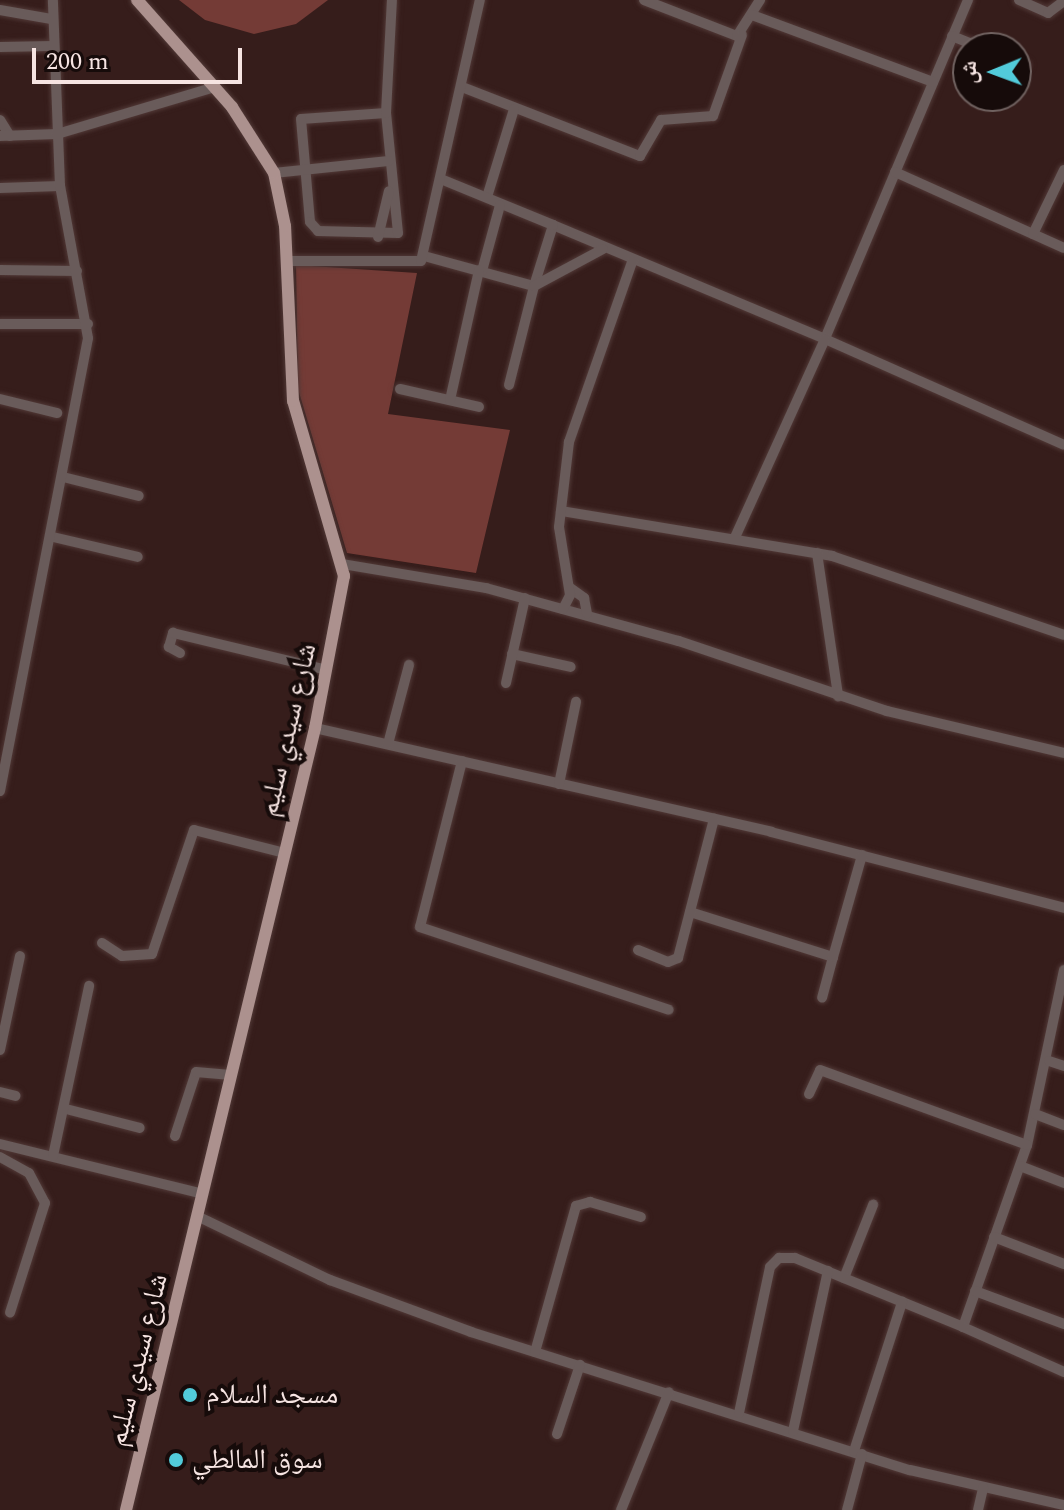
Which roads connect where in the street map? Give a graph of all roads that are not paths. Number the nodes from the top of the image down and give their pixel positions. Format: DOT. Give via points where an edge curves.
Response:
graph roads {
  1 [pos="53,0"];
  2 [pos="137,0"];
  3 [pos="392,0"];
  4 [pos="480,0"];
  5 [pos="644,0"];
  6 [pos="760,0"];
  7 [pos="968,0"];
  8 [pos="1019,0"];
  9 [pos="1064,1"];
  10 [pos="0,10"];
  11 [pos="752,15"];
  12 [pos="51,19"];
  13 [pos="954,32"];
  14 [pos="742,35"];
  15 [pos="952,36"];
  16 [pos="52,46"];
  17 [pos="0,47"];
  18 [pos="933,82"];
  19 [pos="215,87"];
  20 [pos="462,87"];
  21 [pos="514,109"];
  22 [pos="386,113"];
  23 [pos="0,120"];
  24 [pos="57,134"];
  25 [pos="5,136"];
  26 [pos="388,161"];
  27 [pos="302,165"];
  28 [pos="1064,170"];
  29 [pos="895,172"];
  30 [pos="274,173"];
  31 [pos="441,179"];
  32 [pos="391,185"];
  33 [pos="60,186"];
  34 [pos="0,188"];
  35 [pos="487,197"];
  36 [pos="500,205"];
  37 [pos="553,225"];
  38 [pos="1033,234"];
  39 [pos="378,237"];
  40 [pos="1064,248"];
  41 [pos="603,249"];
  42 [pos="424,256"];
  43 [pos="287,261"];
  44 [pos="632,262"];
  45 [pos="0,270"];
  46 [pos="77,271"];
  47 [pos="480,271"];
  48 [pos="534,286"];
  49 [pos="0,324"];
  50 [pos="88,324"];
  51 [pos="825,339"];
  52 [pos="509,385"];
  53 [pos="400,389"];
  54 [pos="0,399"];
  55 [pos="450,400"];
  56 [pos="479,407"];
  57 [pos="57,413"];
  58 [pos="1064,445"];
  59 [pos="63,477"];
  60 [pos="139,496"];
  61 [pos="561,511"];
  62 [pos="53,537"];
  63 [pos="735,537"];
  64 [pos="817,553"];
  65 [pos="138,557"];
  66 [pos="342,564"];
  67 [pos="569,587"];
  68 [pos="525,598"];
  69 [pos="563,609"];
  70 [pos="587,614"];
  71 [pos="1064,635"];
  72 [pos="180,653"];
  73 [pos="512,654"];
  74 [pos="409,665"];
  75 [pos="571,667"];
  76 [pos="327,670"];
  77 [pos="506,683"];
  78 [pos="838,696"];
  79 [pos="576,702"];
  80 [pos="315,728"];
  81 [pos="388,744"];
  82 [pos="1064,753"];
  83 [pos="462,761"];
  84 [pos="559,784"];
  85 [pos="0,791"];
  86 [pos="714,819"];
  87 [pos="285,853"];
  88 [pos="862,855"];
  89 [pos="1064,908"];
  90 [pos="690,912"];
  91 [pos="102,943"];
  92 [pos="638,950"];
  93 [pos="20,956"];
  94 [pos="833,957"];
  95 [pos="1064,970"];
  96 [pos="89,986"];
  97 [pos="822,998"];
  98 [pos="669,1010"];
  99 [pos="0,1050"];
  100 [pos="1049,1061"];
  101 [pos="1064,1066"];
  102 [pos="231,1075"];
  103 [pos="0,1092"];
  104 [pos="809,1094"];
  105 [pos="16,1096"];
  106 [pos="66,1109"];
  107 [pos="1035,1114"];
  108 [pos="1064,1125"];
  109 [pos="140,1128"];
  110 [pos="175,1136"];
  111 [pos="0,1144"];
  112 [pos="1027,1145"];
  113 [pos="53,1156"];
  114 [pos="0,1157"];
  115 [pos="1020,1166"];
  116 [pos="1064,1183"];
  117 [pos="203,1194"];
  118 [pos="873,1205"];
  119 [pos="197,1216"];
  120 [pos="641,1217"];
  121 [pos="994,1237"];
  122 [pos="1064,1264"];
  123 [pos="828,1271"];
  124 [pos="844,1278"];
  125 [pos="975,1291"];
  126 [pos="902,1302"];
  127 [pos="10,1313"];
  128 [pos="1064,1324"];
  129 [pos="963,1327"];
  130 [pos="535,1352"];
  131 [pos="580,1365"];
  132 [pos="1064,1372"];
  133 [pos="669,1392"];
  134 [pos="739,1413"];
  135 [pos="793,1431"];
  136 [pos="557,1434"];
  137 [pos="858,1452"];
  138 [pos="983,1488"];
  139 [pos="1064,1505"];
  140 [pos="126,1510"];
  141 [pos="621,1510"];
  142 [pos="847,1510"];
  143 [pos="978,1510"];
  1 -- 12 [label="street"];
  2 -- 19 [label="main road, شارع سيدي سليم"];
  3 -- 22 [label="street"];
  4 -- 20 [label="street"];
  5 -- 14 [label="street"];
  6 -- 11 [label="street"];
  7 -- 13 [label="street"];
  8 -- 9 [label="street" via="1048,13"];
  10 -- 12 [label="street"];
  11 -- 14 [label="street"];
  11 -- 18 [label="street"];
  12 -- 16 [label="street"];
  14 -- 21 [label="street" via="713,116 661,120 640,156"];
  15 -- 18 [label="street"];
  16 -- 17 [label="street"];
  16 -- 24 [label="street"];
  18 -- 29 [label="street"];
  19 -- 24 [label="street"];
  19 -- 30 [label="main road, شارع سيدي سليم"];
  20 -- 21 [label="street"];
  20 -- 31 [label="street"];
  21 -- 35 [label="street"];
  22 -- 26 [label="street"];
  22 -- 27 [label="street" via="303,117"];
  23 -- 25 [label="street"];
  24 -- 25 [label="street"];
  24 -- 33 [label="street"];
  26 -- 27 [label="street"];
  26 -- 32 [label="street"];
  27 -- 30 [label="street"];
  27 -- 39 [label="street" via="313,227"];
  28 -- 38 [label="street"];
  29 -- 38 [label="street"];
  29 -- 51 [label="street"];
  30 -- 43 [label="main road, شارع سيدي سليم"];
  31 -- 35 [label="street"];
  31 -- 42 [label="street"];
  32 -- 39 [label="street"];
  32 -- 39 [label="street" via="398,233"];
  33 -- 34 [label="street"];
  33 -- 46 [label="street"];
  35 -- 36 [label="street"];
  36 -- 37 [label="street"];
  36 -- 47 [label="street"];
  37 -- 41 [label="street"];
  37 -- 48 [label="street"];
  38 -- 40 [label="street"];
  41 -- 44 [label="street"];
  41 -- 48 [label="street"];
  42 -- 43 [label="street" via="417,263"];
  42 -- 47 [label="street"];
  43 -- 66 [label="main road, شارع سيدي سليم" via="293,401"];
  44 -- 51 [label="street"];
  44 -- 61 [label="street" via="573,425"];
  45 -- 46 [label="street"];
  46 -- 50 [label="street"];
  47 -- 48 [label="street"];
  47 -- 55 [label="street"];
  48 -- 52 [label="street"];
  49 -- 50 [label="street"];
  50 -- 59 [label="street"];
  51 -- 58 [label="street"];
  51 -- 63 [label="street"];
  53 -- 55 [label="street"];
  54 -- 57 [label="street"];
  55 -- 56 [label="street"];
  59 -- 60 [label="street"];
  59 -- 62 [label="street"];
  61 -- 63 [label="street"];
  61 -- 67 [label="street" via="560,554"];
  62 -- 65 [label="street"];
  62 -- 85 [label="street"];
  63 -- 64 [label="street"];
  64 -- 71 [label="street"];
  64 -- 78 [label="street"];
  66 -- 68 [label="street"];
  66 -- 76 [label="main road, شارع سيدي سليم"];
  67 -- 69 [label="street"];
  67 -- 70 [label="street" via="584,598"];
  68 -- 69 [label="street"];
  68 -- 73 [label="street"];
  69 -- 70 [label="street"];
  70 -- 78 [label="street"];
  72 -- 76 [label="street" via="169,647 170,634"];
  73 -- 75 [label="street"];
  73 -- 77 [label="street"];
  74 -- 81 [label="street"];
  76 -- 80 [label="main road, شارع سيدي سليم"];
  78 -- 82 [label="street"];
  79 -- 84 [label="street"];
  80 -- 81 [label="street"];
  80 -- 87 [label="main road, شارع سيدي سليم"];
  81 -- 83 [label="street"];
  83 -- 84 [label="street"];
  83 -- 98 [label="street" via="418,924"];
  84 -- 86 [label="street"];
  86 -- 88 [label="street"];
  86 -- 90 [label="street"];
  87 -- 91 [label="street" via="194,830 152,954 122,956"];
  87 -- 102 [label="main road, شارع سيدي سليم"];
  88 -- 89 [label="street"];
  88 -- 94 [label="street"];
  90 -- 92 [label="street" via="674,962"];
  90 -- 94 [label="street"];
  93 -- 99 [label="street"];
  94 -- 97 [label="street"];
  95 -- 100 [label="street"];
  96 -- 106 [label="street"];
  100 -- 101 [label="street"];
  100 -- 107 [label="street"];
  102 -- 110 [label="street" via="196,1072"];
  102 -- 117 [label="main road, شارع سيدي سليم"];
  103 -- 105 [label="street"];
  104 -- 112 [label="street" via="820,1070"];
  106 -- 109 [label="street"];
  106 -- 113 [label="street"];
  107 -- 108 [label="street"];
  107 -- 112 [label="street"];
  111 -- 113 [label="street"];
  112 -- 115 [label="street"];
  113 -- 117 [label="street"];
  114 -- 127 [label="street" via="29,1173 45,1203"];
  115 -- 116 [label="street"];
  115 -- 121 [label="street"];
  117 -- 119 [label="main road, شارع سيدي سليم"];
  118 -- 124 [label="street"];
  119 -- 130 [label="street" via="393,1305"];
  119 -- 140 [label="main road, شارع سيدي سليم"];
  120 -- 130 [label="street" via="590,1202 576,1206"];
  121 -- 122 [label="street"];
  121 -- 125 [label="street"];
  123 -- 124 [label="street"];
  123 -- 134 [label="street" via="795,1258 773,1261"];
  123 -- 135 [label="street"];
  124 -- 126 [label="street"];
  125 -- 128 [label="street"];
  125 -- 129 [label="street"];
  126 -- 129 [label="street"];
  126 -- 137 [label="street"];
  129 -- 132 [label="street"];
  130 -- 131 [label="street"];
  131 -- 133 [label="street"];
  131 -- 136 [label="street"];
  133 -- 134 [label="street"];
  133 -- 141 [label="street"];
  134 -- 135 [label="street"];
  135 -- 137 [label="street"];
  137 -- 138 [label="street"];
  137 -- 142 [label="street"];
  138 -- 139 [label="street"];
  138 -- 143 [label="street"];
}
